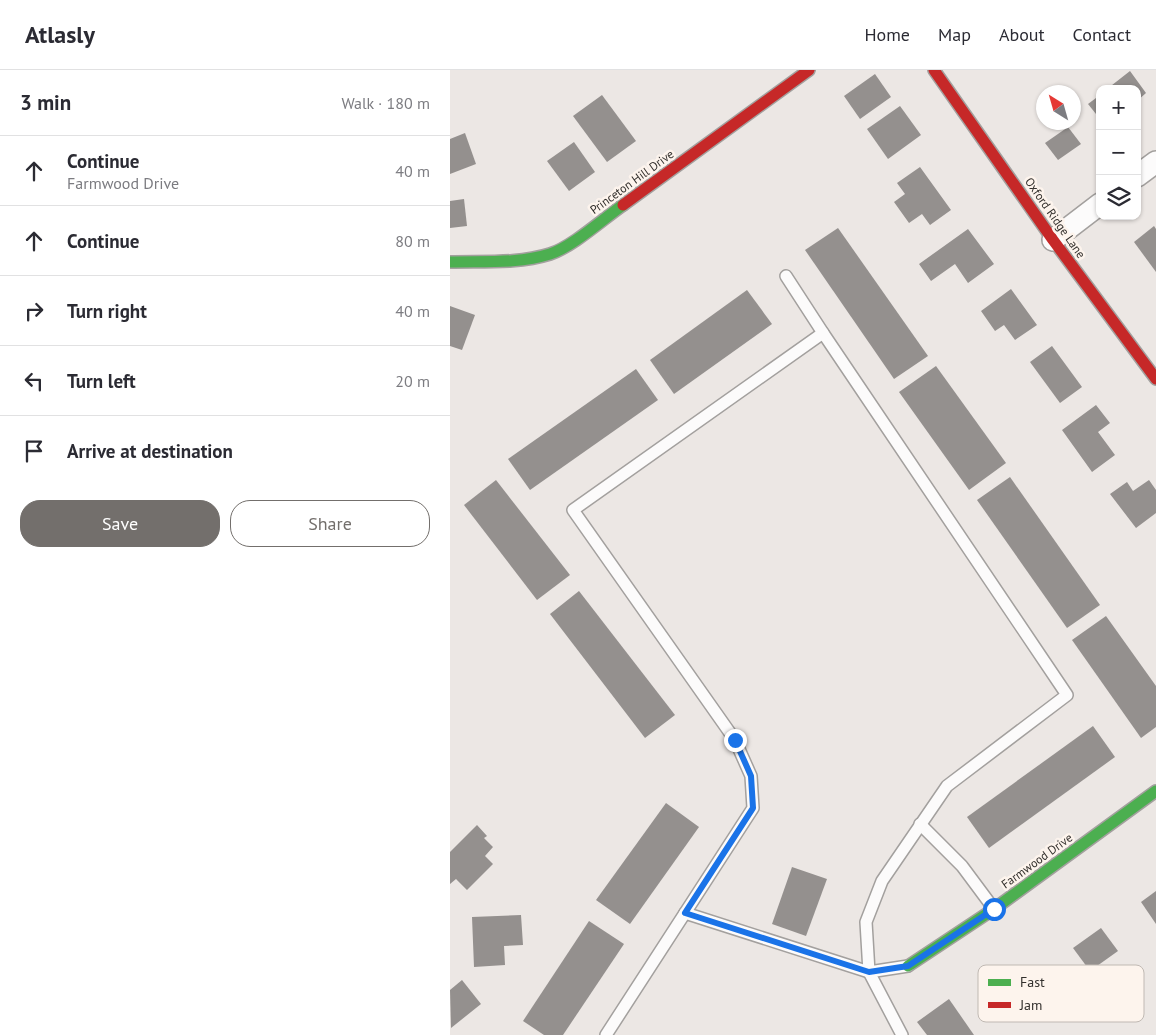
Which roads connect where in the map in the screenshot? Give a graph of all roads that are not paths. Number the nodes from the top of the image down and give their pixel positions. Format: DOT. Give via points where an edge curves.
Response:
graph roads {
  1 [pos="809,70"];
  2 [pos="934,70"];
  3 [pos="1156,162"];
  4 [pos="1138,175"];
  5 [pos="1096,207"];
  6 [pos="1052,240"];
  7 [pos="450,262"];
  8 [pos="786,276"];
  9 [pos="822,334"];
  10 [pos="1156,379"];
  11 [pos="1156,791"];
  12 [pos="920,824"];
  13 [pos="994,909"];
  14 [pos="685,913"];
  15 [pos="908,966"];
  16 [pos="869,972"];
  17 [pos="606,1035"];
  18 [pos="902,1035"];
  1 -- 7 [label="street, Princeton Hill Drive" via="551,254 523,260"];
  2 -- 6 [label="street, Oxford Ridge Lane"];
  3 -- 4 [label="street"];
  5 -- 6 [label="street"];
  6 -- 10 [label="street, Oxford Ridge Lane"];
  8 -- 9 [label="lane"];
  9 -- 12 [label="lane" via="1067,695 947,786"];
  9 -- 14 [label="lane" via="573,510 735,740 751,776 753,808"];
  11 -- 13 [label="street, Farmwood Drive"];
  12 -- 13 [label="lane" via="962,866"];
  12 -- 16 [label="lane" via="882,881 866,922"];
  13 -- 15 [label="street, Farmwood Drive"];
  14 -- 16 [label="lane"];
  14 -- 17 [label="lane"];
  15 -- 16 [label="lane"];
  16 -- 18 [label="lane"];
}
